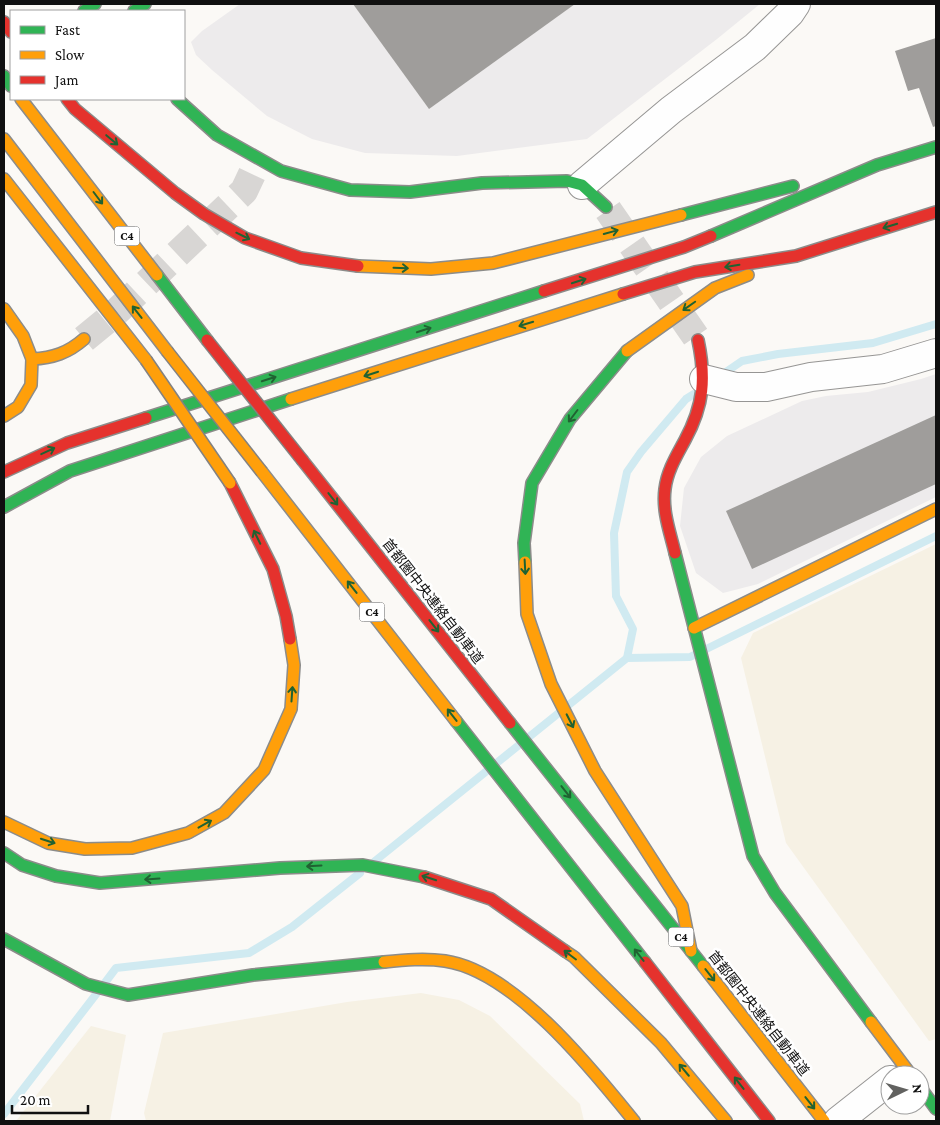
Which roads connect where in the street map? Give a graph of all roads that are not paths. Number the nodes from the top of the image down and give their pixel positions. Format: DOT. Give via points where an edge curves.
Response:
graph roads {
  1 [pos="796,4"];
  2 [pos="23,100"];
  3 [pos="68,100"];
  4 [pos="178,100"];
  5 [pos="4,139"];
  6 [pos="936,147"];
  7 [pos="877,164"];
  8 [pos="4,179"];
  9 [pos="582,185"];
  10 [pos="606,207"];
  11 [pos="936,212"];
  12 [pos="796,256"];
  13 [pos="4,309"];
  14 [pos="84,339"];
  15 [pos="698,340"];
  16 [pos="936,353"];
  17 [pos="32,359"];
  18 [pos="704,380"];
  19 [pos="4,416"];
  20 [pos="4,472"];
  21 [pos="4,507"];
  22 [pos="936,509"];
  23 [pos="695,631"];
  24 [pos="4,822"];
  25 [pos="4,853"];
  26 [pos="4,939"];
  27 [pos="691,950"];
  28 [pos="897,1065"];
  29 [pos="880,1093"];
  30 [pos="634,1121"];
  31 [pos="726,1121"];
  32 [pos="769,1121"];
  33 [pos="824,1121"];
  34 [pos="838,1121"];
  1 -- 9 [label="street" via="790,14 754,47 671,110"];
  2 -- 27 [label="main road, 首都圏中央連絡自動車道 / C4, one-way, bridge" via="207,340"];
  3 -- 7 [label="main road, one-way" via="175,193 245,238 301,258 362,267 431,270 493,263"];
  4 -- 9 [label="main road" via="217,135 258,163 350,190 410,192 482,183 537,181"];
  32 -- 5 [label="main road, C4, one-way, bridge"];
  6 -- 7 [label="main road"];
  20 -- 7 [label="main road, one-way" via="66,443 684,247"];
  24 -- 8 [label="main road, one-way, bridge" via="48,842 85,849 132,848 188,833 224,813 264,770 292,709 294,665 286,616 273,569 230,483 146,360"];
  9 -- 10 [label="main road"];
  11 -- 12 [label="main road, one-way"];
  12 -- 21 [label="main road, one-way" via="695,272 460,345 70,471"];
  12 -- 27 [label="main road, one-way" via="715,288 628,349 570,420 532,483 524,544 527,614 548,676 595,771 682,906"];
  13 -- 17 [label="main road" via="23,336"];
  14 -- 17 [label="main road" via="63,356"];
  15 -- 18 [label="main road"];
  16 -- 18 [label="street" via="883,369 766,386 736,388"];
  17 -- 19 [label="main road" via="31,385 18,407"];
  18 -- 23 [label="main road" via="699,410 665,486 664,509"];
  22 -- 23 [label="main road"];
  23 -- 28 [label="main road" via="753,856 775,893"];
  31 -- 25 [label="main road, one-way" via="661,1043 574,957 491,899 422,876 363,865 280,868 100,883 56,876 22,865"];
  26 -- 30 [label="main road" via="86,984 128,995 253,975 409,959 446,961 475,970 508,990 550,1025 589,1065"];
  27 -- 33 [label="main road, 首都圏中央連絡自動車道 / C4, one-way"];
  29 -- 34 [label="street"];
}
